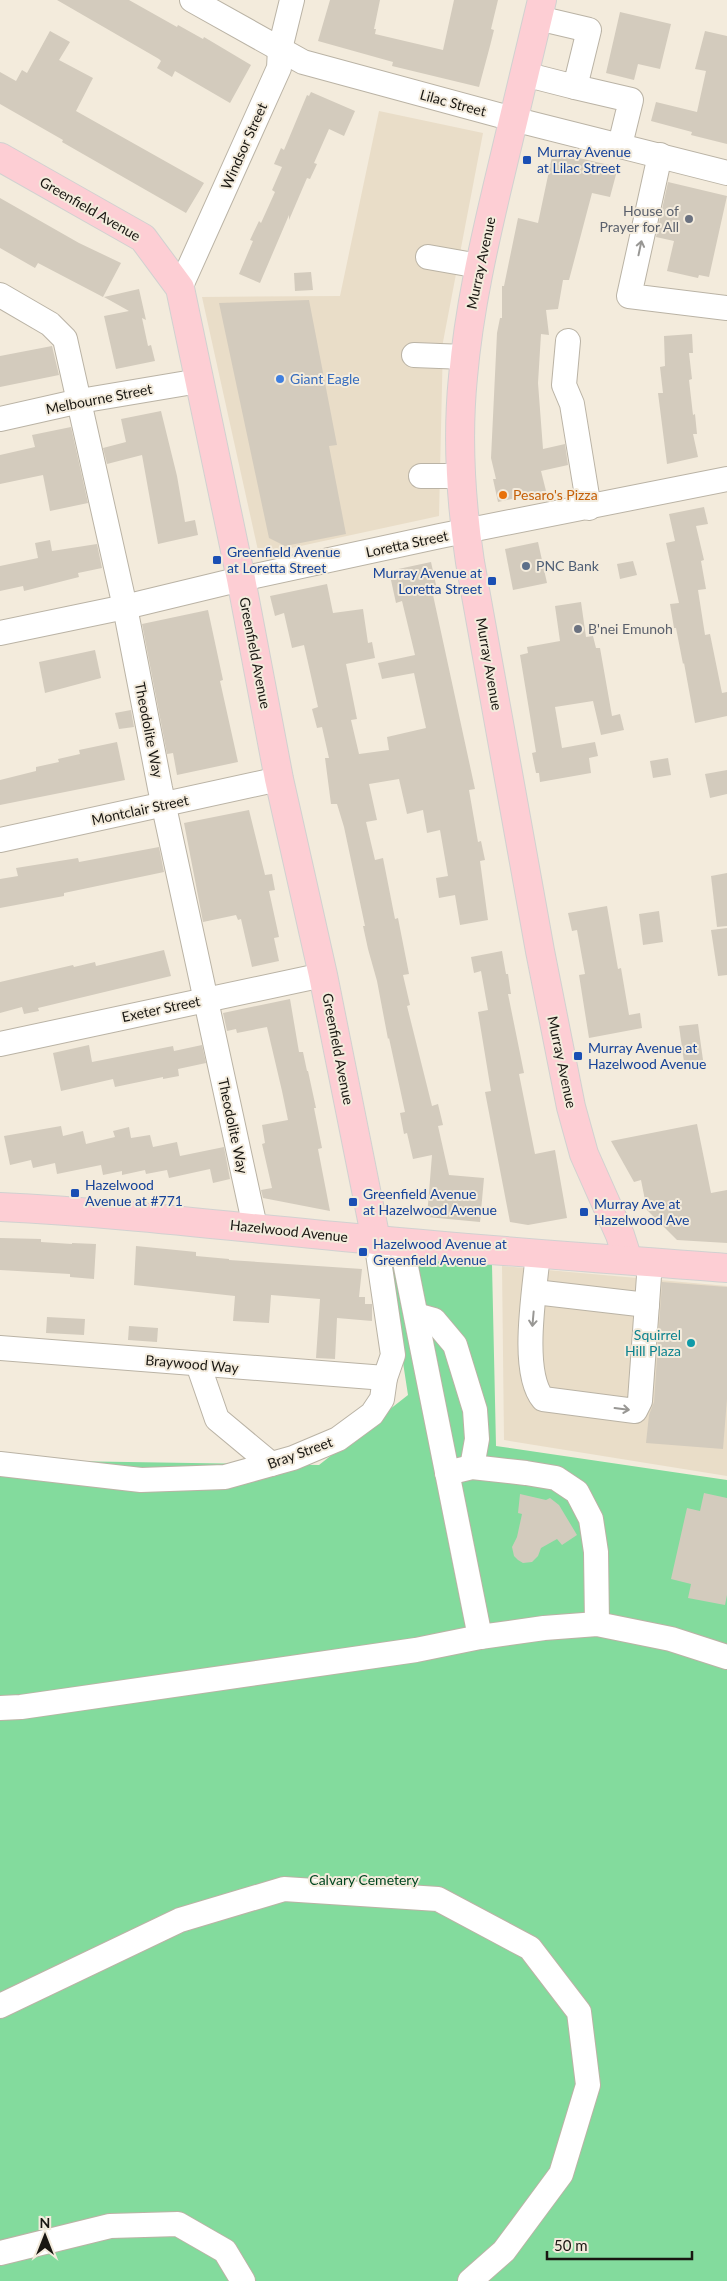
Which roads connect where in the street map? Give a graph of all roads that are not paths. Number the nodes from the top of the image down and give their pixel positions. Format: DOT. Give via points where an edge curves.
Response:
graph roads {
  1 [pos="192,0"];
  2 [pos="292,0"];
  3 [pos="540,9"];
  4 [pos="280,49"];
  5 [pos="524,74"];
  6 [pos="575,87"];
  7 [pos="513,119"];
  8 [pos="620,145"];
  9 [pos="660,156"];
  10 [pos="0,157"];
  11 [pos="727,172"];
  12 [pos="428,257"];
  13 [pos="479,266"];
  14 [pos="180,288"];
  15 [pos="0,295"];
  16 [pos="727,308"];
  17 [pos="568,341"];
  18 [pos="414,355"];
  19 [pos="465,357"];
  20 [pos="199,381"];
  21 [pos="80,401"];
  22 [pos="0,420"];
  23 [pos="421,476"];
  24 [pos="463,476"];
  25 [pos="727,479"];
  26 [pos="589,508"];
  27 [pos="466,531"];
  28 [pos="241,579"];
  29 [pos="125,607"];
  30 [pos="0,632"];
  31 [pos="279,778"];
  32 [pos="165,805"];
  33 [pos="0,840"];
  34 [pos="323,975"];
  35 [pos="205,1000"];
  36 [pos="0,1044"];
  37 [pos="0,1207"];
  38 [pos="255,1227"];
  39 [pos="389,1241"];
  40 [pos="538,1253"];
  41 [pos="639,1261"];
  42 [pos="727,1268"];
  43 [pos="535,1292"];
  44 [pos="647,1305"];
  45 [pos="416,1315"];
  46 [pos="0,1348"];
  47 [pos="198,1364"];
  48 [pos="385,1378"];
  49 [pos="0,1464"];
  50 [pos="271,1464"];
  51 [pos="472,1467"];
  52 [pos="447,1473"];
  53 [pos="597,1624"];
  54 [pos="480,1637"];
  55 [pos="727,1657"];
  56 [pos="0,1708"];
  57 [pos="0,2006"];
  58 [pos="0,2253"];
  59 [pos="243,2281"];
  60 [pos="470,2281"];
  1 -- 4 [label="street, Lilac Street"];
  2 -- 4 [label="street, Windsor Street"];
  3 -- 5 [label="main road, Murray Avenue"];
  3 -- 6 [label="street" via="590,30"];
  4 -- 7 [label="street, Lilac Street" via="303,62"];
  4 -- 14 [label="street, Windsor Street" via="279,68"];
  5 -- 6 [label="street"];
  5 -- 7 [label="main road, Murray Avenue"];
  6 -- 8 [label="street" via="631,100"];
  7 -- 8 [label="street, Lilac Street"];
  7 -- 13 [label="main road, Murray Avenue"];
  8 -- 9 [label="street, Lilac Street"];
  9 -- 11 [label="street, Lilac Street"];
  16 -- 9 [label="street, one-way" via="629,296"];
  10 -- 14 [label="main road, Greenfield Avenue" via="143,238"];
  12 -- 13 [label="street"];
  13 -- 19 [label="main road, Murray Avenue"];
  14 -- 20 [label="main road, Greenfield Avenue"];
  15 -- 21 [label="street, Theodolite Way" via="50,324 65,339"];
  17 -- 26 [label="street" via="564,385 572,404"];
  18 -- 19 [label="street"];
  19 -- 24 [label="main road, Murray Avenue" via="461,430"];
  20 -- 21 [label="street, Melbourne Street"];
  20 -- 28 [label="main road, Greenfield Avenue"];
  21 -- 22 [label="street, Melbourne Street"];
  21 -- 29 [label="street, Theodolite Way"];
  23 -- 24 [label="street"];
  24 -- 27 [label="main road, Murray Avenue"];
  25 -- 26 [label="street, Loretta Street"];
  26 -- 27 [label="street, Loretta Street"];
  27 -- 28 [label="street, Loretta Street"];
  27 -- 41 [label="main road, Murray Avenue" via="540,951 571,1107 584,1154 620,1235"];
  28 -- 29 [label="street, Loretta Street"];
  28 -- 31 [label="main road, Greenfield Avenue"];
  29 -- 30 [label="street, Loretta Street"];
  29 -- 32 [label="street, Theodolite Way"];
  31 -- 32 [label="street, Montclair Street"];
  31 -- 34 [label="main road, Greenfield Avenue"];
  32 -- 33 [label="street, Montclair Street"];
  32 -- 35 [label="street, Theodolite Way"];
  34 -- 35 [label="street, Exeter Street"];
  34 -- 39 [label="main road, Greenfield Avenue"];
  35 -- 36 [label="street, Exeter Street"];
  35 -- 38 [label="street, Theodolite Way"];
  37 -- 38 [label="main road, Hazelwood Avenue"];
  38 -- 39 [label="main road, Hazelwood Avenue"];
  39 -- 40 [label="main road, Hazelwood Avenue"];
  39 -- 45 [label="street"];
  39 -- 48 [label="street, Bray Street" via="393,1355"];
  40 -- 41 [label="main road, Hazelwood Avenue"];
  40 -- 43 [label="street"];
  41 -- 42 [label="main road, Hazelwood Avenue"];
  41 -- 44 [label="street"];
  43 -- 44 [label="street"];
  43 -- 44 [label="street, one-way" via="532,1375 542,1399 635,1411 640,1401"];
  45 -- 51 [label="street" via="434,1320 454,1345 475,1410 477,1439"];
  45 -- 52 [label="street"];
  46 -- 47 [label="street, Braywood Way"];
  47 -- 48 [label="street, Braywood Way"];
  47 -- 50 [label="street" via="216,1419"];
  48 -- 50 [label="street, Bray Street" via="382,1399 372,1414 338,1439"];
  49 -- 50 [label="street, Bray Street" via="141,1480 225,1477"];
  51 -- 52 [label="street"];
  51 -- 53 [label="street" via="556,1478 577,1492 592,1519"];
  52 -- 54 [label="street"];
  53 -- 54 [label="street"];
  53 -- 55 [label="street" via="671,1639"];
  54 -- 56 [label="street" via="406,1651 21,1708"];
  57 -- 60 [label="street" via="180,1920 284,1888 438,1898 530,1948 579,2012 588,2085 561,2174 504,2251"];
  58 -- 59 [label="street" via="110,2226 178,2224 226,2251"];
}
